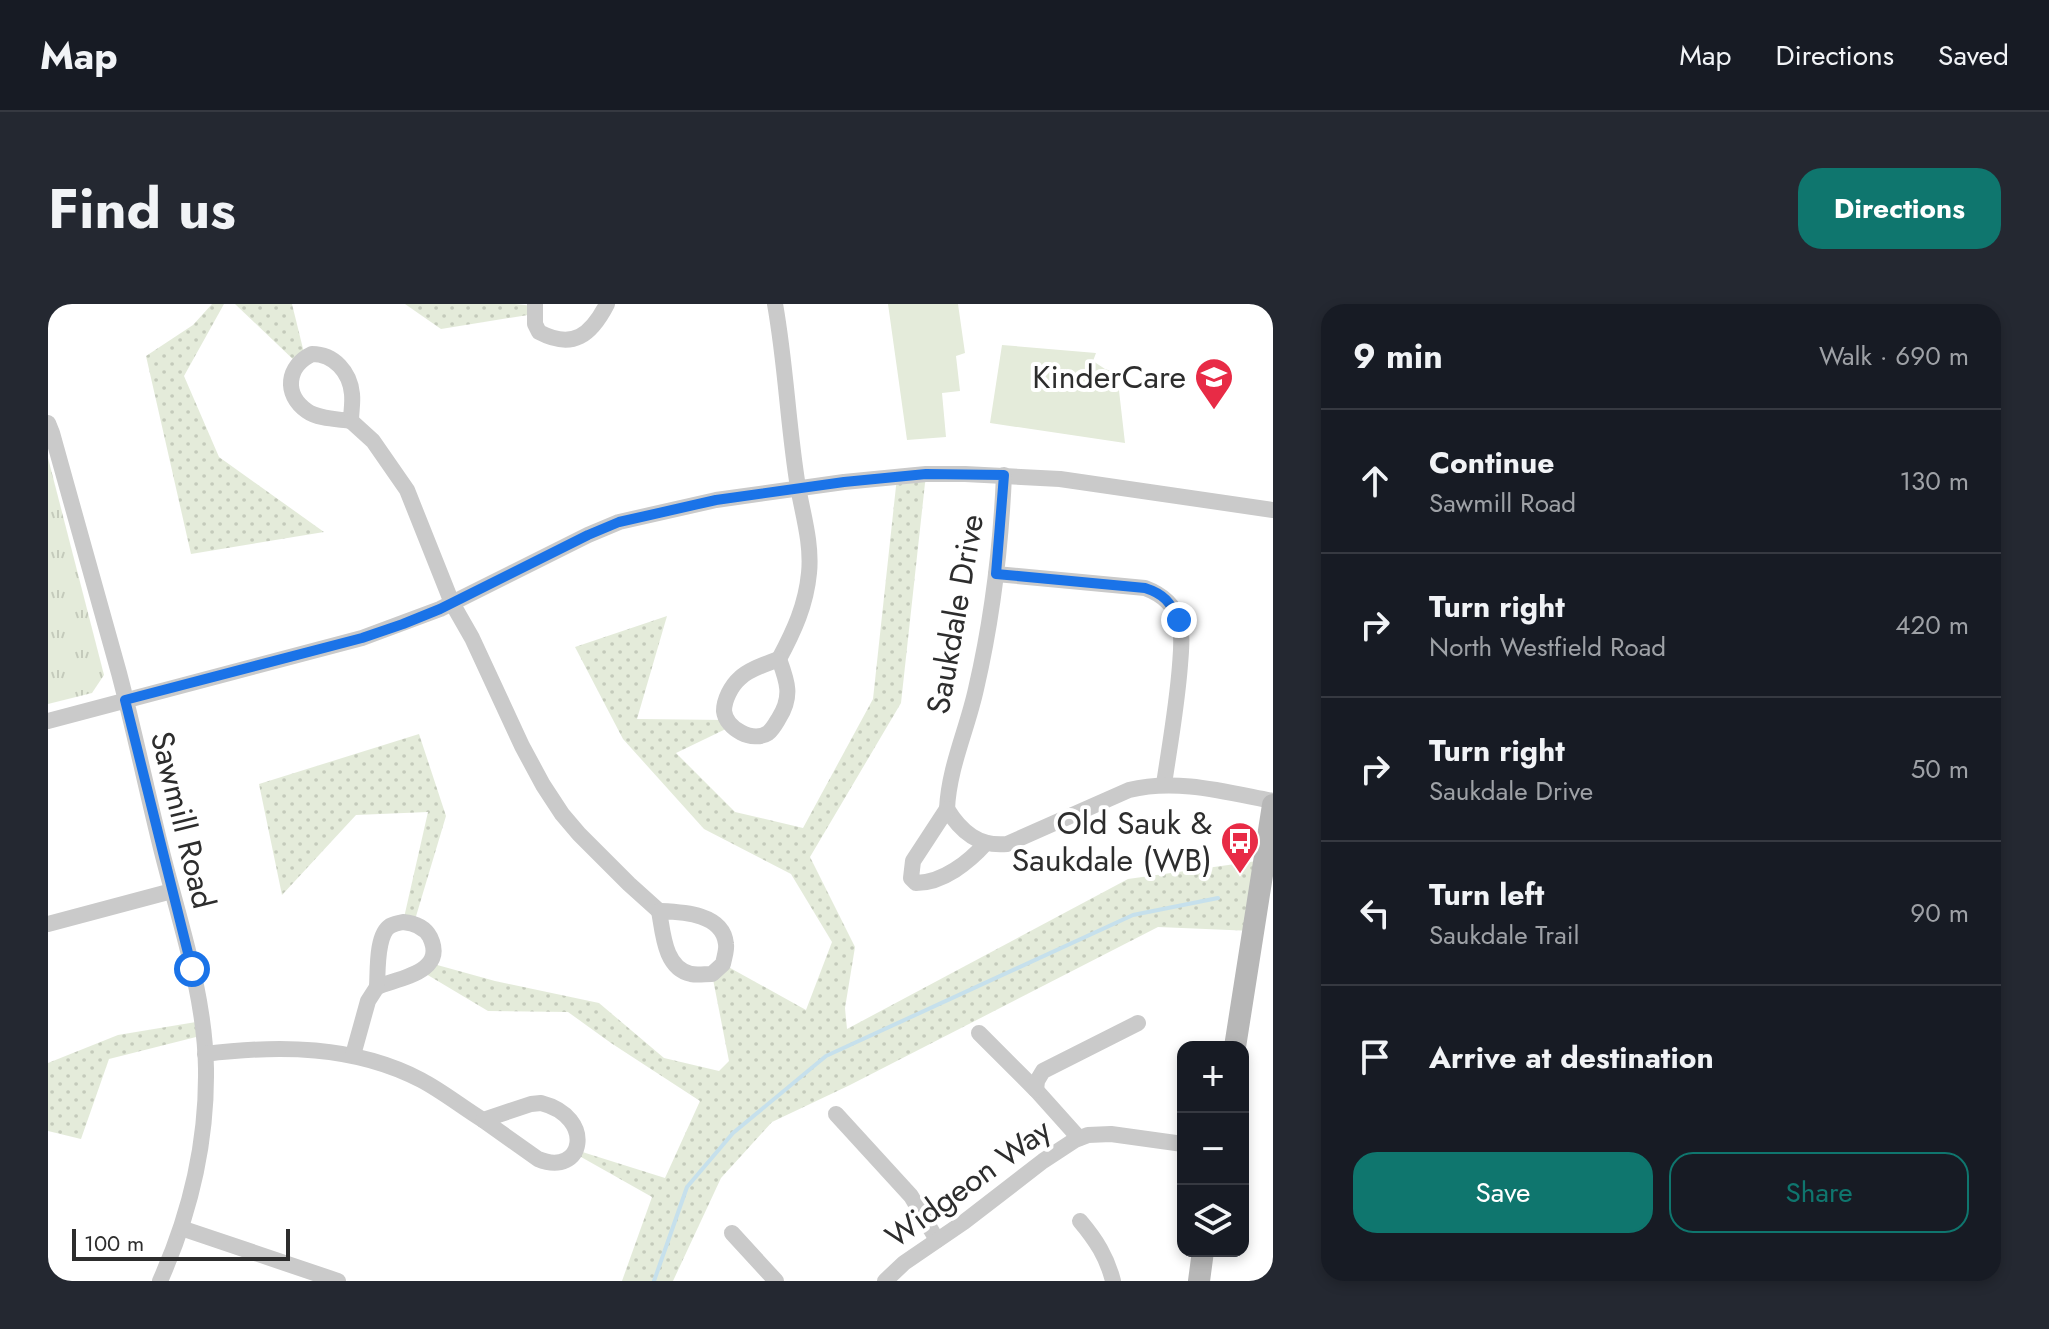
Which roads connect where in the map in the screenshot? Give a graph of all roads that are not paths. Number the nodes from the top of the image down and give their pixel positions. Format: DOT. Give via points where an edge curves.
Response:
graph roads {
  1 [pos="535,304"];
  2 [pos="607,304"];
  3 [pos="775,304"];
  4 [pos="351,421"];
  5 [pos="48,423"];
  6 [pos="1004,475"];
  7 [pos="798,488"];
  8 [pos="1273,510"];
  9 [pos="996,574"];
  10 [pos="452,603"];
  11 [pos="779,659"];
  12 [pos="125,700"];
  13 [pos="48,721"];
  14 [pos="1164,784"];
  15 [pos="1273,803"];
  16 [pos="947,809"];
  17 [pos="986,843"];
  18 [pos="172,891"];
  19 [pos="659,911"];
  20 [pos="48,924"];
  21 [pos="377,987"];
  22 [pos="1138,1023"];
  23 [pos="979,1033"];
  24 [pos="1236,1041"];
  25 [pos="205,1054"];
  26 [pos="353,1055"];
  27 [pos="1036,1090"];
  28 [pos="836,1114"];
  29 [pos="483,1120"];
  30 [pos="1079,1138"];
  31 [pos="1177,1143"];
  32 [pos="1080,1221"];
  33 [pos="181,1228"];
  34 [pos="732,1233"];
  35 [pos="937,1240"];
  36 [pos="1202,1257"];
  37 [pos="160,1281"];
  38 [pos="338,1281"];
  39 [pos="776,1281"];
  40 [pos="885,1281"];
  41 [pos="1113,1281"];
  42 [pos="1199,1281"];
  1 -- 2 [label="street" via="539,332 568,341 589,331"];
  3 -- 7 [label="street"];
  4 -- 4 [label="street" via="347,377 331,358 305,357 291,377 300,404 315,415"];
  4 -- 10 [label="street" via="373,441 407,490"];
  5 -- 12 [label="street, Sawmill Road"];
  6 -- 7 [label="street" via="926,474"];
  6 -- 8 [label="street"];
  6 -- 9 [label="street, Saukdale Drive"];
  7 -- 10 [label="street" via="619,522"];
  7 -- 11 [label="street" via="809,572 803,608"];
  9 -- 14 [label="street" via="1145,588 1171,605 1179,620 1181,652"];
  9 -- 16 [label="street, Saukdale Drive" via="976,692 948,788"];
  10 -- 12 [label="street" via="362,638"];
  10 -- 19 [label="street" via="522,746 562,814"];
  11 -- 11 [label="street" via="739,678 726,697 727,720 746,735 768,733 785,709 788,683"];
  12 -- 13 [label="street"];
  12 -- 18 [label="street, Sawmill Road"];
  14 -- 15 [label="street"];
  14 -- 17 [label="street" via="1129,790 1007,844"];
  15 -- 24 [label="street"];
  16 -- 17 [label="street" via="966,832"];
  16 -- 17 [label="street" via="913,861 911,878 916,883 946,875"];
  18 -- 20 [label="street"];
  18 -- 25 [label="street, Sawmill Road" via="192,969"];
  19 -- 19 [label="street" via="665,944 676,965 691,974 712,974 723,964 726,944 711,921 686,912"];
  21 -- 26 [label="street"];
  22 -- 27 [label="street" via="1043,1071"];
  23 -- 27 [label="street"];
  25 -- 26 [label="street" via="302,1049"];
  25 -- 33 [label="street, Sawmill Road" via="200,1155"];
  26 -- 29 [label="street" via="422,1080"];
  27 -- 30 [label="street"];
  28 -- 35 [label="street" via="911,1196"];
  29 -- 29 [label="street" via="548,1163 567,1159 576,1150 574,1123 554,1107 531,1104"];
  30 -- 31 [label="street, Widgeon Way" via="1111,1134"];
  30 -- 35 [label="street, Widgeon Way"];
  32 -- 41 [label="street" via="1100,1247"];
  33 -- 37 [label="street, Sawmill Road"];
  33 -- 38 [label="street"];
  34 -- 39 [label="street"];
  35 -- 40 [label="street, Widgeon Way"];
  36 -- 42 [label="street"];
}
